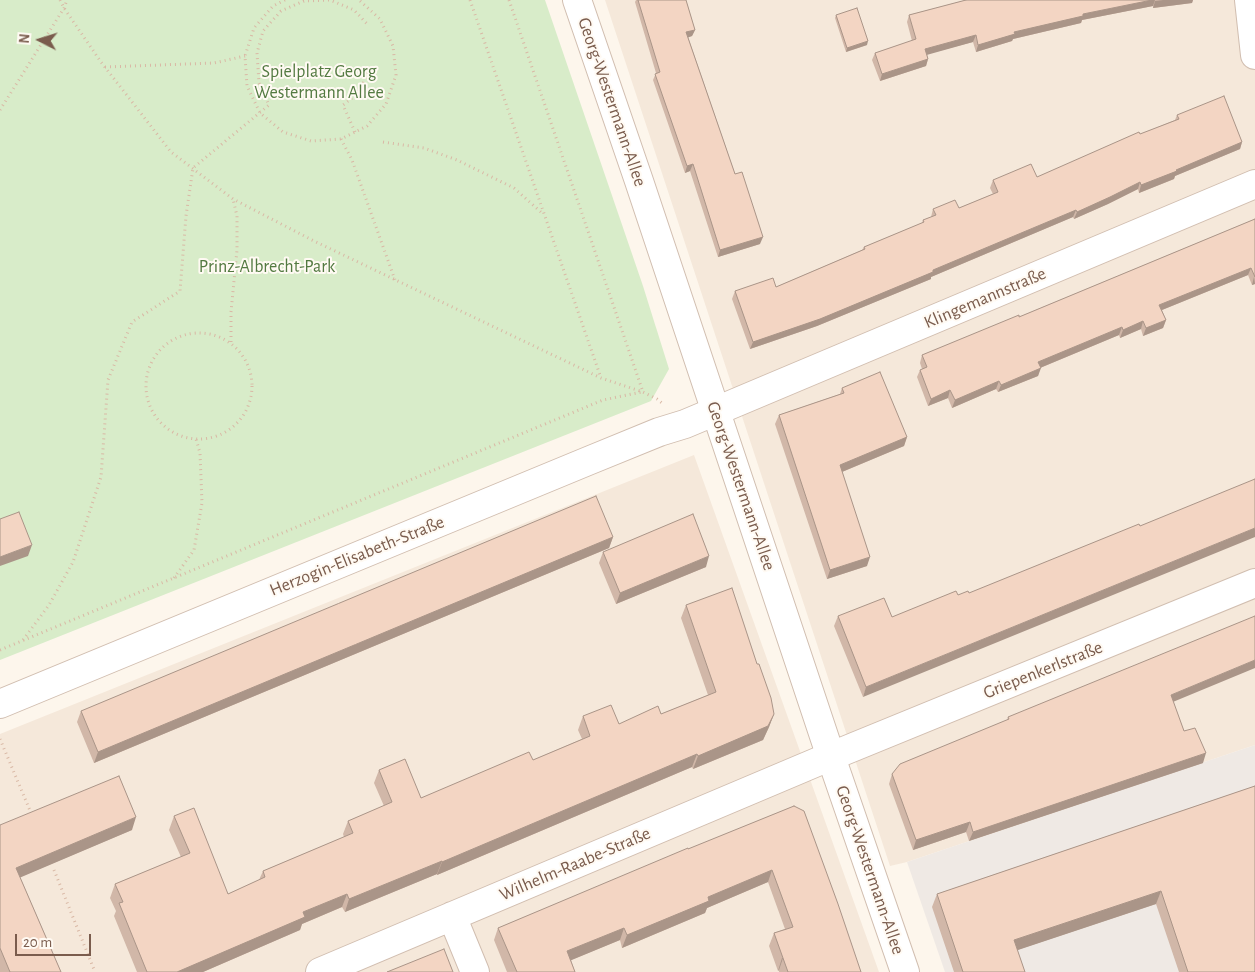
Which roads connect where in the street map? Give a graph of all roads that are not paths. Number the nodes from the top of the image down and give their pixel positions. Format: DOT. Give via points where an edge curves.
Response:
graph roads {
  1 [pos="577,0"];
  2 [pos="1249,0"];
  3 [pos="1255,55"];
  4 [pos="1255,184"];
  5 [pos="716,411"];
  6 [pos="1255,583"];
  7 [pos="0,704"];
  8 [pos="831,757"];
  9 [pos="452,916"];
  10 [pos="320,972"];
  11 [pos="475,972"];
  12 [pos="905,972"];
  1 -- 5 [label="street, Georg-Westermann-Allee"];
  2 -- 3 [label="street"];
  4 -- 5 [label="street, Klingemannstraße"];
  5 -- 7 [label="street, Herzogin-Elisabeth-Straße"];
  5 -- 8 [label="street, Georg-Westermann-Allee"];
  6 -- 8 [label="street, Griepenkerlstraße"];
  8 -- 9 [label="street, Wilhelm-Raabe-Straße"];
  8 -- 12 [label="street, Georg-Westermann-Allee"];
  9 -- 10 [label="street, Wilhelm-Raabe-Straße"];
  9 -- 11 [label="street"];
}
